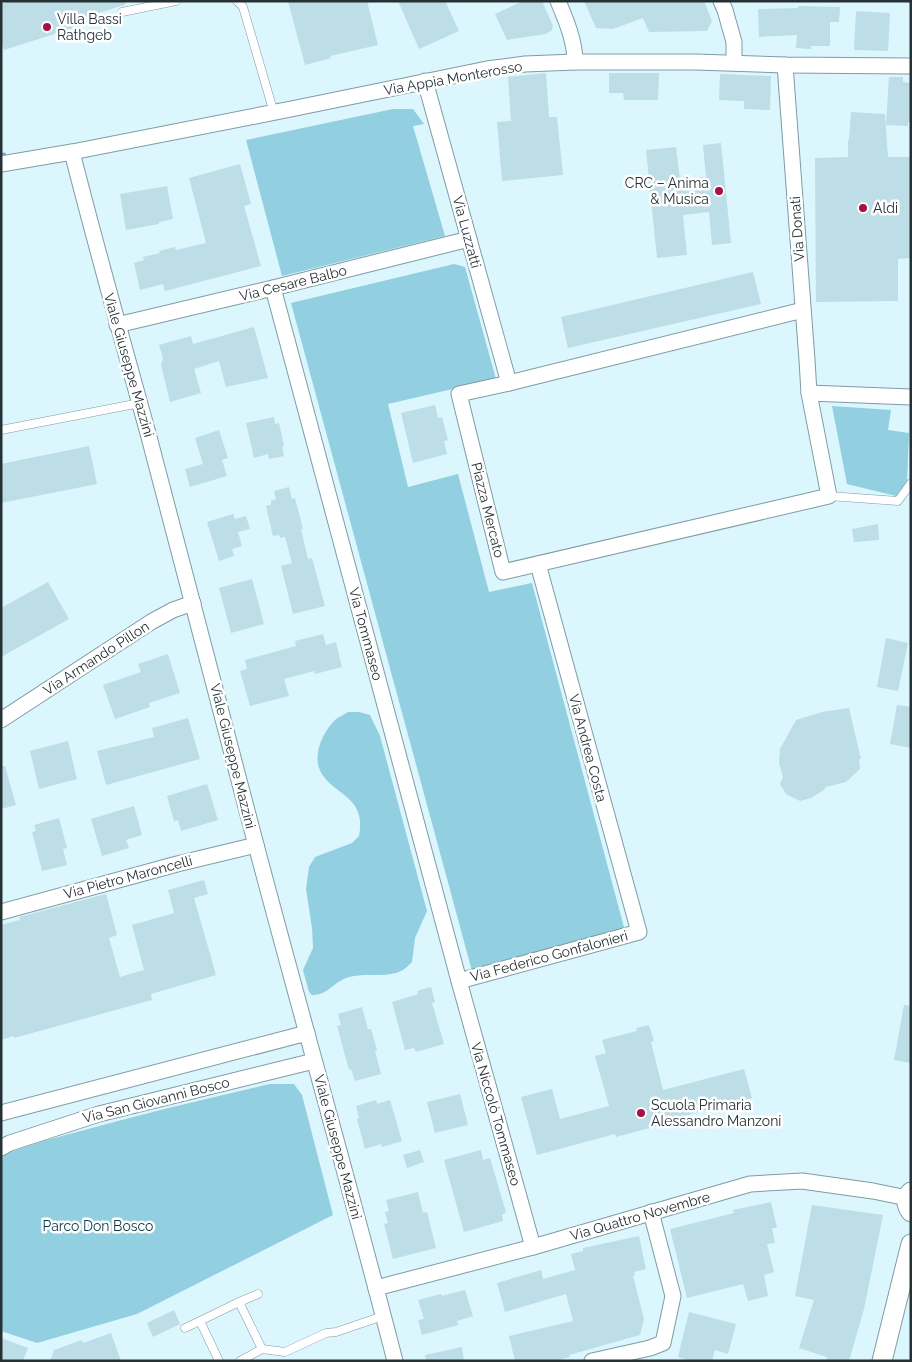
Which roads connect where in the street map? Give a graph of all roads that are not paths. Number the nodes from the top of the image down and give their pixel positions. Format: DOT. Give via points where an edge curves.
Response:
graph roads {
  1 [pos="176,1"];
  2 [pos="237,1"];
  3 [pos="558,1"];
  4 [pos="721,1"];
  5 [pos="122,12"];
  6 [pos="574,62"];
  7 [pos="734,62"];
  8 [pos="785,65"];
  9 [pos="911,66"];
  10 [pos="425,81"];
  11 [pos="272,107"];
  12 [pos="72,152"];
  13 [pos="1,164"];
  14 [pos="469,239"];
  15 [pos="273,288"];
  16 [pos="803,310"];
  17 [pos="118,325"];
  18 [pos="509,383"];
  19 [pos="809,393"];
  20 [pos="911,397"];
  21 [pos="140,403"];
  22 [pos="1,430"];
  23 [pos="911,483"];
  24 [pos="829,496"];
  25 [pos="538,564"];
  26 [pos="194,603"];
  27 [pos="1,720"];
  28 [pos="256,845"];
  29 [pos="1,912"];
  30 [pos="639,932"];
  31 [pos="459,981"];
  32 [pos="307,1033"];
  33 [pos="314,1061"];
  34 [pos="1,1113"];
  35 [pos="1,1148"];
  36 [pos="910,1201"];
  37 [pos="651,1212"];
  38 [pos="911,1244"];
  39 [pos="532,1247"];
  40 [pos="908,1265"];
  41 [pos="376,1288"];
  42 [pos="258,1294"];
  43 [pos="239,1302"];
  44 [pos="384,1316"];
  45 [pos="200,1321"];
  46 [pos="185,1328"];
  47 [pos="262,1349"];
  48 [pos="219,1361"];
  49 [pos="240,1361"];
  50 [pos="395,1361"];
  51 [pos="592,1361"];
  52 [pos="882,1361"];
  1 -- 5 [label="lane"];
  2 -- 11 [label="lane" via="243,7"];
  3 -- 6 [label="street" via="567,22"];
  4 -- 7 [label="street" via="734,42"];
  6 -- 7 [label="street, Via Appia Monterosso"];
  6 -- 10 [label="street, Via Appia Monterosso" via="525,64"];
  7 -- 8 [label="street, Via Appia Monterosso"];
  8 -- 9 [label="street, Via Appia Monterosso"];
  8 -- 16 [label="street, Via Donati"];
  10 -- 11 [label="street, Via Appia Monterosso"];
  10 -- 14 [label="street, Via Luzzatti"];
  11 -- 12 [label="street, Via Appia Monterosso"];
  12 -- 13 [label="street, Via Appia Monterosso"];
  12 -- 17 [label="street, Viale Giuseppe Mazzini"];
  14 -- 15 [label="street, Via Cesare Balbo"];
  14 -- 18 [label="street, Via Luzzatti"];
  15 -- 17 [label="street, Via Cesare Balbo"];
  15 -- 31 [label="street, Via Tommaseo"];
  16 -- 18 [label="street, Piazza Mercato"];
  16 -- 19 [label="street, Via Donati"];
  17 -- 21 [label="street, Viale Giuseppe Mazzini"];
  18 -- 25 [label="street, Piazza Mercato" via="459,394 503,572"];
  19 -- 20 [label="street"];
  19 -- 24 [label="street"];
  21 -- 22 [label="lane"];
  21 -- 26 [label="street, Viale Giuseppe Mazzini"];
  23 -- 24 [label="lane" via="898,501"];
  24 -- 25 [label="street, Piazza Mercato"];
  25 -- 30 [label="street, Via Andrea Costa"];
  26 -- 27 [label="street, Via Armando Pillon" via="151,622"];
  26 -- 28 [label="street, Viale Giuseppe Mazzini"];
  28 -- 29 [label="street, Via Pietro Maroncelli"];
  28 -- 32 [label="street, Viale Giuseppe Mazzini"];
  30 -- 31 [label="street, Via Federico Gonfalonieri"];
  31 -- 39 [label="street, Via Niccolò Tommaseo"];
  32 -- 33 [label="street, Viale Giuseppe Mazzini"];
  32 -- 34 [label="street, Via San Giovanni Bosco"];
  33 -- 35 [label="street, Via San Giovanni Bosco" via="99,1114"];
  33 -- 41 [label="street, Viale Giuseppe Mazzini"];
  36 -- 37 [label="street, Via Quattro Novembre" via="872,1191 802,1181 750,1184"];
  37 -- 39 [label="street, Via Quattro Novembre"];
  37 -- 51 [label="street" via="673,1296 663,1343"];
  38 -- 40 [label="street"];
  39 -- 41 [label="street, Via Quattro Novembre"];
  40 -- 52 [label="street"];
  41 -- 44 [label="street, Viale Giuseppe Mazzini"];
  42 -- 43 [label="lane"];
  43 -- 45 [label="lane"];
  43 -- 47 [label="lane"];
  44 -- 47 [label="lane" via="326,1333 285,1352"];
  44 -- 50 [label="street, Viale Giuseppe Mazzini"];
  45 -- 46 [label="lane"];
  45 -- 48 [label="lane"];
  47 -- 49 [label="lane"];
}
